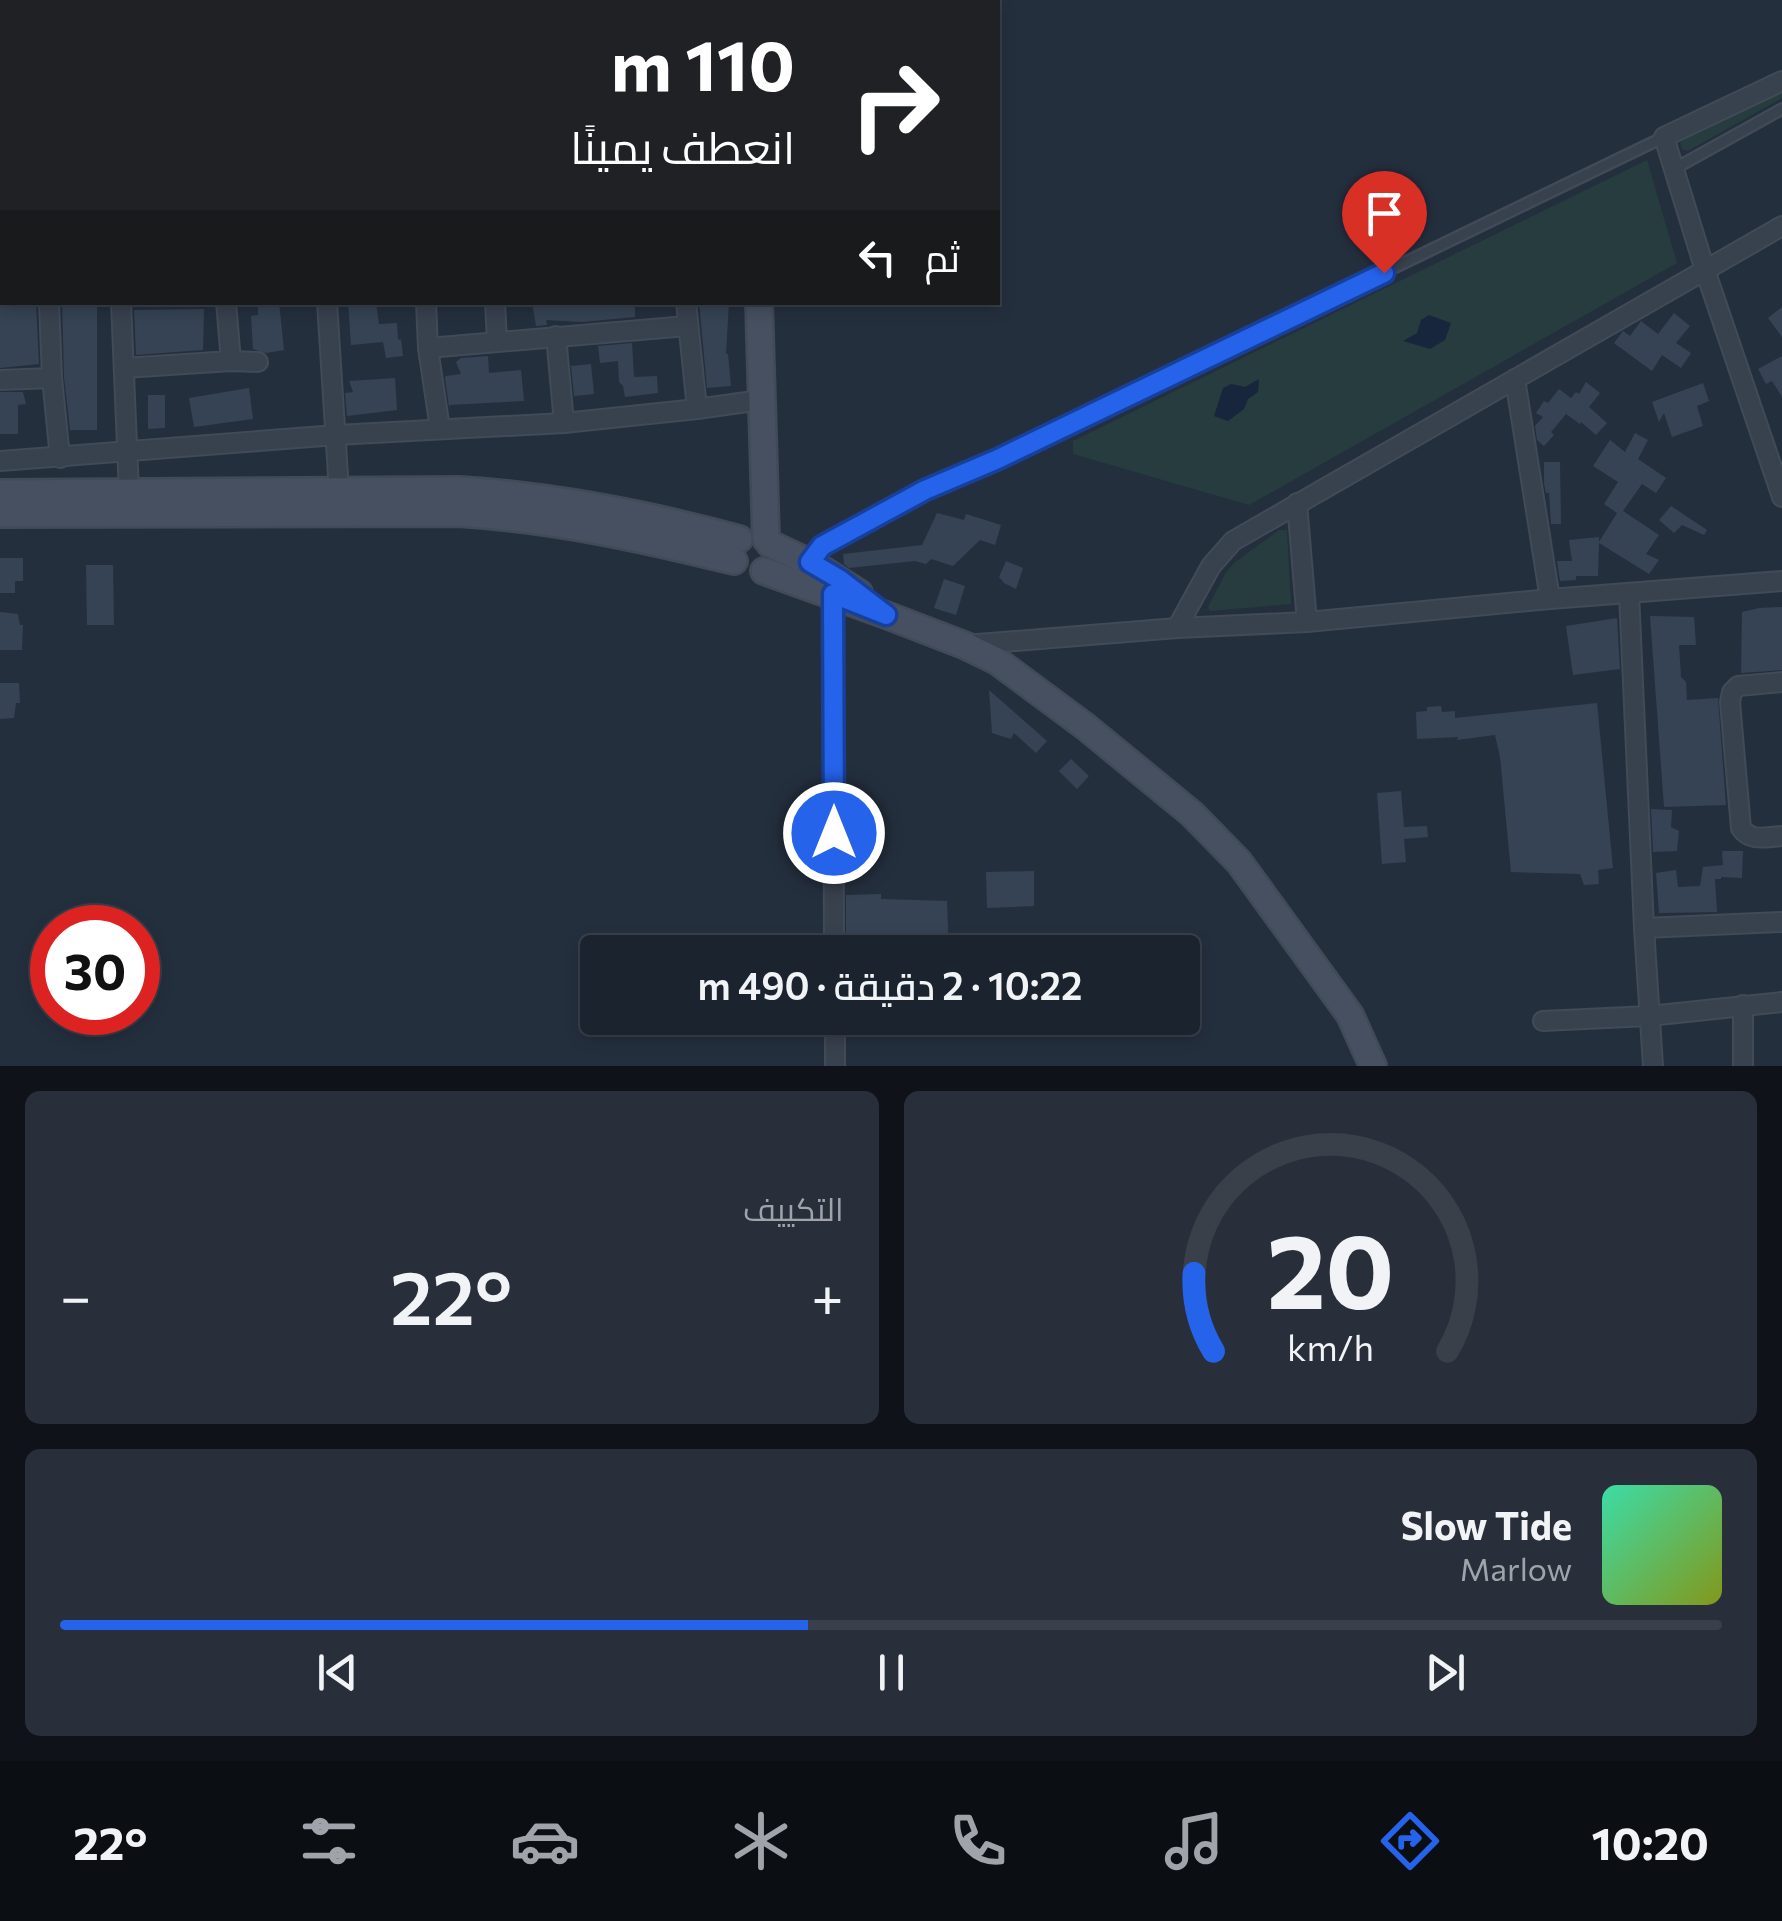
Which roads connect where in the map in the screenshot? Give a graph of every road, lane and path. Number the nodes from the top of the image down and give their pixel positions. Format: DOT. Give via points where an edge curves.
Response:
graph roads {
  1 [pos="1782,81"];
  2 [pos="1782,109"];
  3 [pos="1664,138"];
  4 [pos="1674,170"];
  5 [pos="1782,226"];
  6 [pos="1705,270"];
  7 [pos="48,305"];
  8 [pos="121,305"];
  9 [pos="226,305"];
  10 [pos="328,305"];
  11 [pos="426,305"];
  12 [pos="495,305"];
  13 [pos="686,305"];
  14 [pos="759,305"];
  15 [pos="687,326"];
  16 [pos="556,336"];
  17 [pos="497,342"];
  18 [pos="428,348"];
  19 [pos="230,361"];
  20 [pos="258,362"];
  21 [pos="124,368"];
  22 [pos="52,378"];
  23 [pos="1515,378"];
  24 [pos="0,380"];
  25 [pos="761,400"];
  26 [pos="697,409"];
  27 [pos="564,423"];
  28 [pos="440,429"];
  29 [pos="336,435"];
  30 [pos="127,452"];
  31 [pos="60,458"];
  32 [pos="998,459"];
  33 [pos="0,461"];
  34 [pos="1781,490"];
  35 [pos="339,491"];
  36 [pos="130,492"];
  37 [pos="0,493"];
  38 [pos="1297,504"];
  39 [pos="0,514"];
  40 [pos="750,544"];
  41 [pos="810,562"];
  42 [pos="1782,581"];
  43 [pos="1629,593"];
  44 [pos="833,594"];
  45 [pos="1550,598"];
  46 [pos="886,615"];
  47 [pos="1308,622"];
  48 [pos="1177,628"];
  49 [pos="964,645"];
  50 [pos="1782,682"];
  51 [pos="1782,836"];
  52 [pos="1782,922"];
  53 [pos="1644,928"];
  54 [pos="834,935"];
  55 [pos="1782,1002"];
  56 [pos="1743,1005"];
  57 [pos="1649,1016"];
  58 [pos="1542,1022"];
  59 [pos="834,1035"];
  60 [pos="835,1066"];
  61 [pos="1373,1066"];
  62 [pos="1653,1066"];
  63 [pos="1743,1066"];
  1 -- 3 [label="street"];
  2 -- 4 [label="lane"];
  3 -- 4 [label="street"];
  3 -- 32 [label="lane"];
  4 -- 6 [label="street"];
  5 -- 6 [label="street"];
  6 -- 23 [label="street"];
  6 -- 34 [label="street"];
  7 -- 22 [label="street"];
  8 -- 21 [label="street"];
  9 -- 19 [label="street"];
  10 -- 29 [label="street"];
  11 -- 18 [label="street"];
  12 -- 17 [label="street"];
  13 -- 15 [label="street"];
  14 -- 25 [label="main road"];
  15 -- 16 [label="street"];
  15 -- 26 [label="street"];
  16 -- 17 [label="street"];
  16 -- 27 [label="street"];
  17 -- 18 [label="street"];
  18 -- 28 [label="street"];
  19 -- 20 [label="street"];
  19 -- 21 [label="street"];
  21 -- 30 [label="street"];
  22 -- 24 [label="street"];
  22 -- 31 [label="street"];
  23 -- 38 [label="street"];
  23 -- 45 [label="street"];
  25 -- 26 [label="street"];
  25 -- 40 [label="main road"];
  26 -- 27 [label="street"];
  27 -- 28 [label="street"];
  28 -- 29 [label="street"];
  29 -- 30 [label="street"];
  29 -- 35 [label="street"];
  30 -- 31 [label="street"];
  30 -- 36 [label="street"];
  31 -- 33 [label="street"];
  32 -- 41 [label="street" via="822,546"];
  35 -- 36 [label="main road"];
  35 -- 40 [label="main road" via="526,496 608,508"];
  36 -- 37 [label="main road"];
  38 -- 47 [label="street"];
  38 -- 48 [label="street" via="1232,540"];
  39 -- 40 [label="main road" via="475,514"];
  40 -- 41 [label="main road"];
  40 -- 44 [label="main road" via="741,571 764,570"];
  41 -- 46 [label="main road"];
  42 -- 43 [label="street"];
  43 -- 45 [label="street"];
  43 -- 53 [label="street"];
  44 -- 46 [label="main road"];
  44 -- 54 [label="street"];
  45 -- 47 [label="street"];
  46 -- 49 [label="main road"];
  47 -- 48 [label="street"];
  48 -- 49 [label="street"];
  49 -- 61 [label="main road" via="997,661 1086,727 1239,862 1350,1015"];
  50 -- 51 [label="street" via="1738,686 1730,702 1741,828 1752,838"];
  52 -- 53 [label="street"];
  53 -- 57 [label="street"];
  55 -- 56 [label="street"];
  56 -- 57 [label="street"];
  56 -- 63 [label="street"];
  57 -- 58 [label="street"];
  57 -- 62 [label="street"];
  59 -- 60 [label="street"];
}
